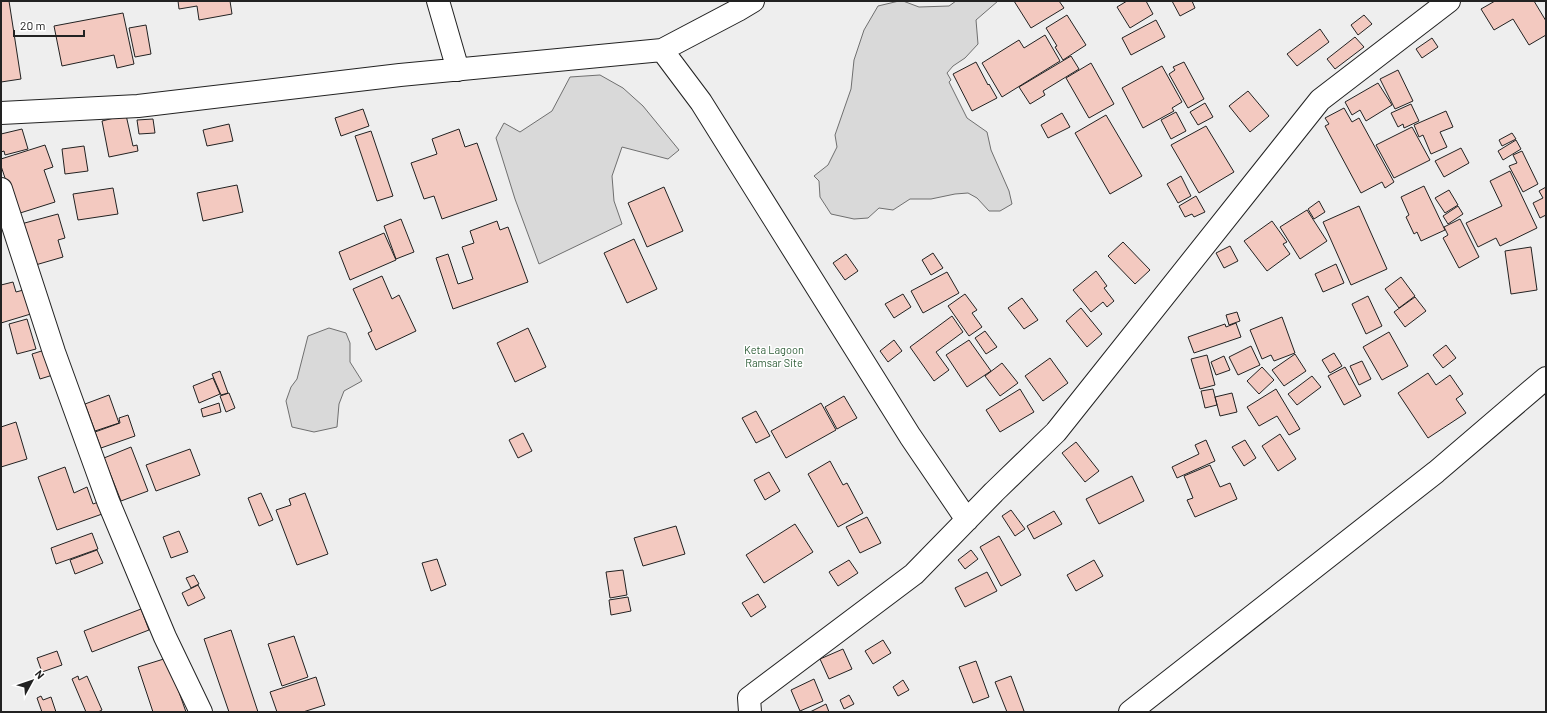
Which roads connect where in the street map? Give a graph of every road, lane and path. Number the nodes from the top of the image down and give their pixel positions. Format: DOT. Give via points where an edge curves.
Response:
graph roads {
  1 [pos="438,1"];
  2 [pos="753,1"];
  3 [pos="1449,1"];
  4 [pos="662,50"];
  5 [pos="458,70"];
  6 [pos="1,113"];
  7 [pos="1,189"];
  8 [pos="1546,378"];
  9 [pos="967,520"];
  10 [pos="201,712"];
  11 [pos="750,712"];
  12 [pos="1130,712"];
  1 -- 5 [label="street"];
  2 -- 4 [label="street"];
  3 -- 9 [label="street" via="1320,100 1056,432"];
  4 -- 5 [label="street"];
  4 -- 9 [label="street" via="701,102 910,436"];
  5 -- 6 [label="street" via="138,106"];
  7 -- 10 [label="street" via="54,352 108,500 165,637"];
  8 -- 12 [label="street" via="1436,472"];
  9 -- 11 [label="street" via="914,574 749,698"];
}
